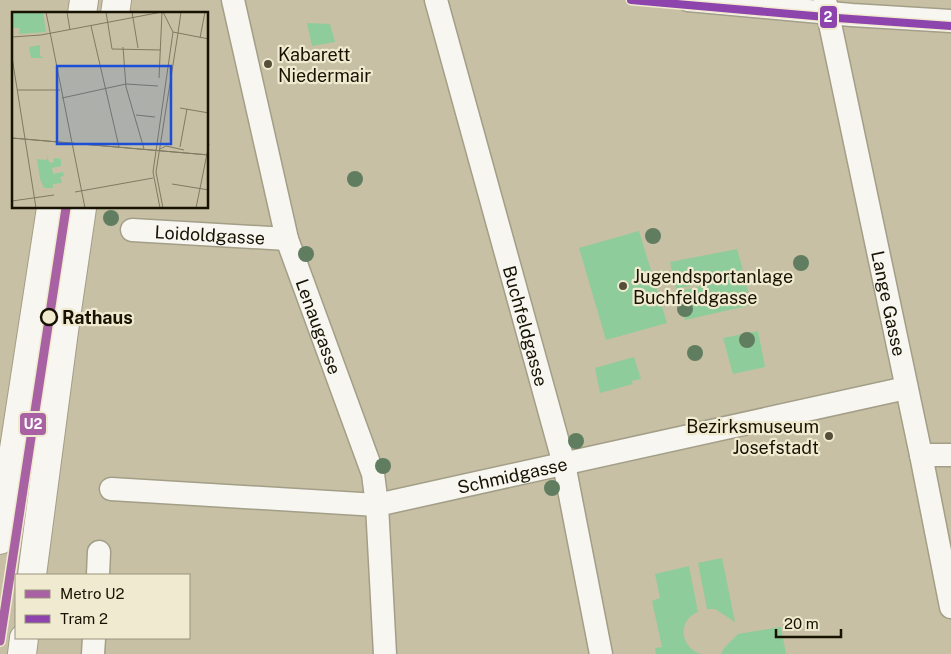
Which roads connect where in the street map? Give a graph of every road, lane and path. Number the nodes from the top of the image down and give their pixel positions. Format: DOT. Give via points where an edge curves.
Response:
graph roads {
  1 [pos="233,0"];
  2 [pos="436,0"];
  3 [pos="688,0"];
  4 [pos="826,6"];
  5 [pos="951,21"];
  6 [pos="51,209"];
  7 [pos="82,209"];
  8 [pos="132,230"];
  9 [pos="287,239"];
  10 [pos="906,388"];
  11 [pos="921,455"];
  12 [pos="951,455"];
  13 [pos="564,464"];
  14 [pos="111,489"];
  15 [pos="377,505"];
  16 [pos="0,540"];
  17 [pos="99,552"];
  18 [pos="32,574"];
  19 [pos="98,574"];
  20 [pos="951,607"];
  21 [pos="24,639"];
  22 [pos="94,639"];
  23 [pos="22,654"];
  24 [pos="93,654"];
  25 [pos="385,654"];
  26 [pos="602,654"];
  1 -- 9 [label="street, Lenaugasse"];
  2 -- 13 [label="street, Buchfeldgasse"];
  3 -- 4 [label="street"];
  4 -- 5 [label="street"];
  4 -- 10 [label="street, Lange Gasse"];
  6 -- 16 [label="main road"];
  7 -- 18 [label="main road"];
  8 -- 9 [label="street, Loidoldgasse"];
  9 -- 15 [label="street, Lenaugasse" via="373,474"];
  10 -- 11 [label="street, Lange Gasse"];
  10 -- 13 [label="street, Schmidgasse"];
  11 -- 12 [label="street"];
  11 -- 20 [label="street, Lange Gasse"];
  13 -- 15 [label="street, Schmidgasse"];
  13 -- 26 [label="street, Buchfeldgasse"];
  14 -- 15 [label="street, Schmidgasse"];
  15 -- 25 [label="street, Lenaugasse"];
  17 -- 19 [label="street"];
  21 -- 23 [label="main road"];
  22 -- 24 [label="street"];
}
